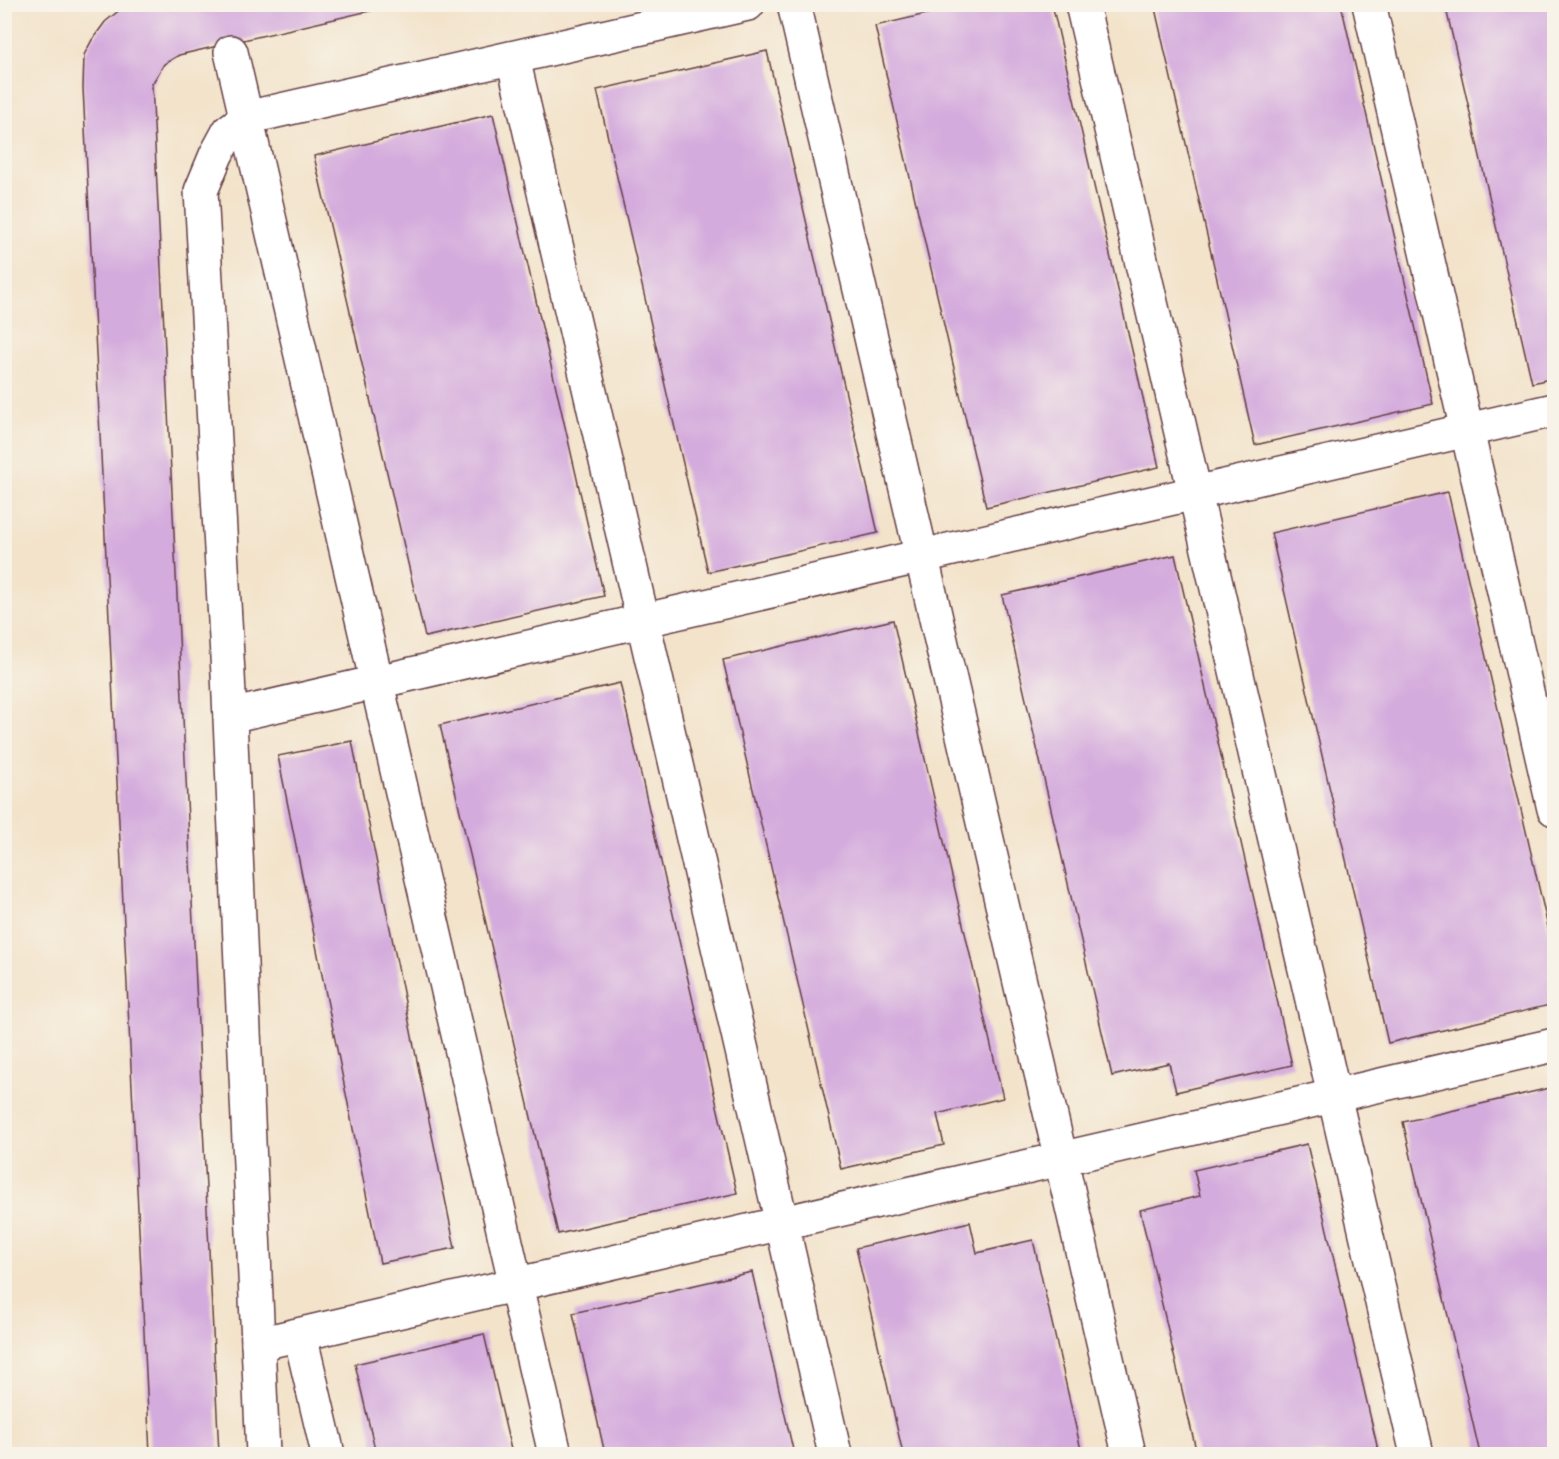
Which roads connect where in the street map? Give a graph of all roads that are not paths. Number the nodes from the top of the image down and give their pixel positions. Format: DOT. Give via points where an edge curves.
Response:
graph roads {
  1 [pos="748,4"];
  2 [pos="794,4"];
  3 [pos="1082,4"];
  4 [pos="1369,4"];
  5 [pos="231,52"];
  6 [pos="513,58"];
  7 [pos="246,118"];
  8 [pos="1554,411"];
  9 [pos="1467,431"];
  10 [pos="1195,494"];
  11 [pos="921,557"];
  12 [pos="643,621"];
  13 [pos="377,682"];
  14 [pos="230,716"];
  15 [pos="1554,809"];
  16 [pos="1554,1045"];
  17 [pos="1334,1096"];
  18 [pos="1060,1159"];
  19 [pos="782,1223"];
  20 [pos="516,1285"];
  21 [pos="300,1335"];
  22 [pos="258,1344"];
  23 [pos="263,1455"];
  24 [pos="328,1455"];
  25 [pos="555,1455"];
  26 [pos="835,1455"];
  27 [pos="1129,1455"];
  28 [pos="1417,1455"];
  1 -- 6 [label="lane"];
  2 -- 11 [label="lane"];
  3 -- 10 [label="lane"];
  4 -- 9 [label="lane"];
  5 -- 7 [label="lane"];
  6 -- 7 [label="lane"];
  6 -- 12 [label="lane"];
  7 -- 13 [label="lane"];
  7 -- 14 [label="lane" via="229,130 201,191"];
  8 -- 9 [label="lane"];
  9 -- 10 [label="lane"];
  9 -- 15 [label="lane"];
  10 -- 11 [label="lane"];
  10 -- 17 [label="lane"];
  11 -- 12 [label="lane"];
  11 -- 18 [label="lane"];
  12 -- 13 [label="lane"];
  12 -- 19 [label="lane"];
  13 -- 14 [label="lane"];
  13 -- 20 [label="lane"];
  14 -- 22 [label="lane"];
  16 -- 17 [label="lane"];
  17 -- 18 [label="lane"];
  17 -- 28 [label="lane"];
  18 -- 19 [label="lane"];
  18 -- 27 [label="lane"];
  19 -- 20 [label="lane"];
  19 -- 26 [label="lane"];
  20 -- 21 [label="lane"];
  20 -- 25 [label="lane"];
  21 -- 22 [label="lane"];
  21 -- 24 [label="lane"];
  22 -- 23 [label="lane"];
}
